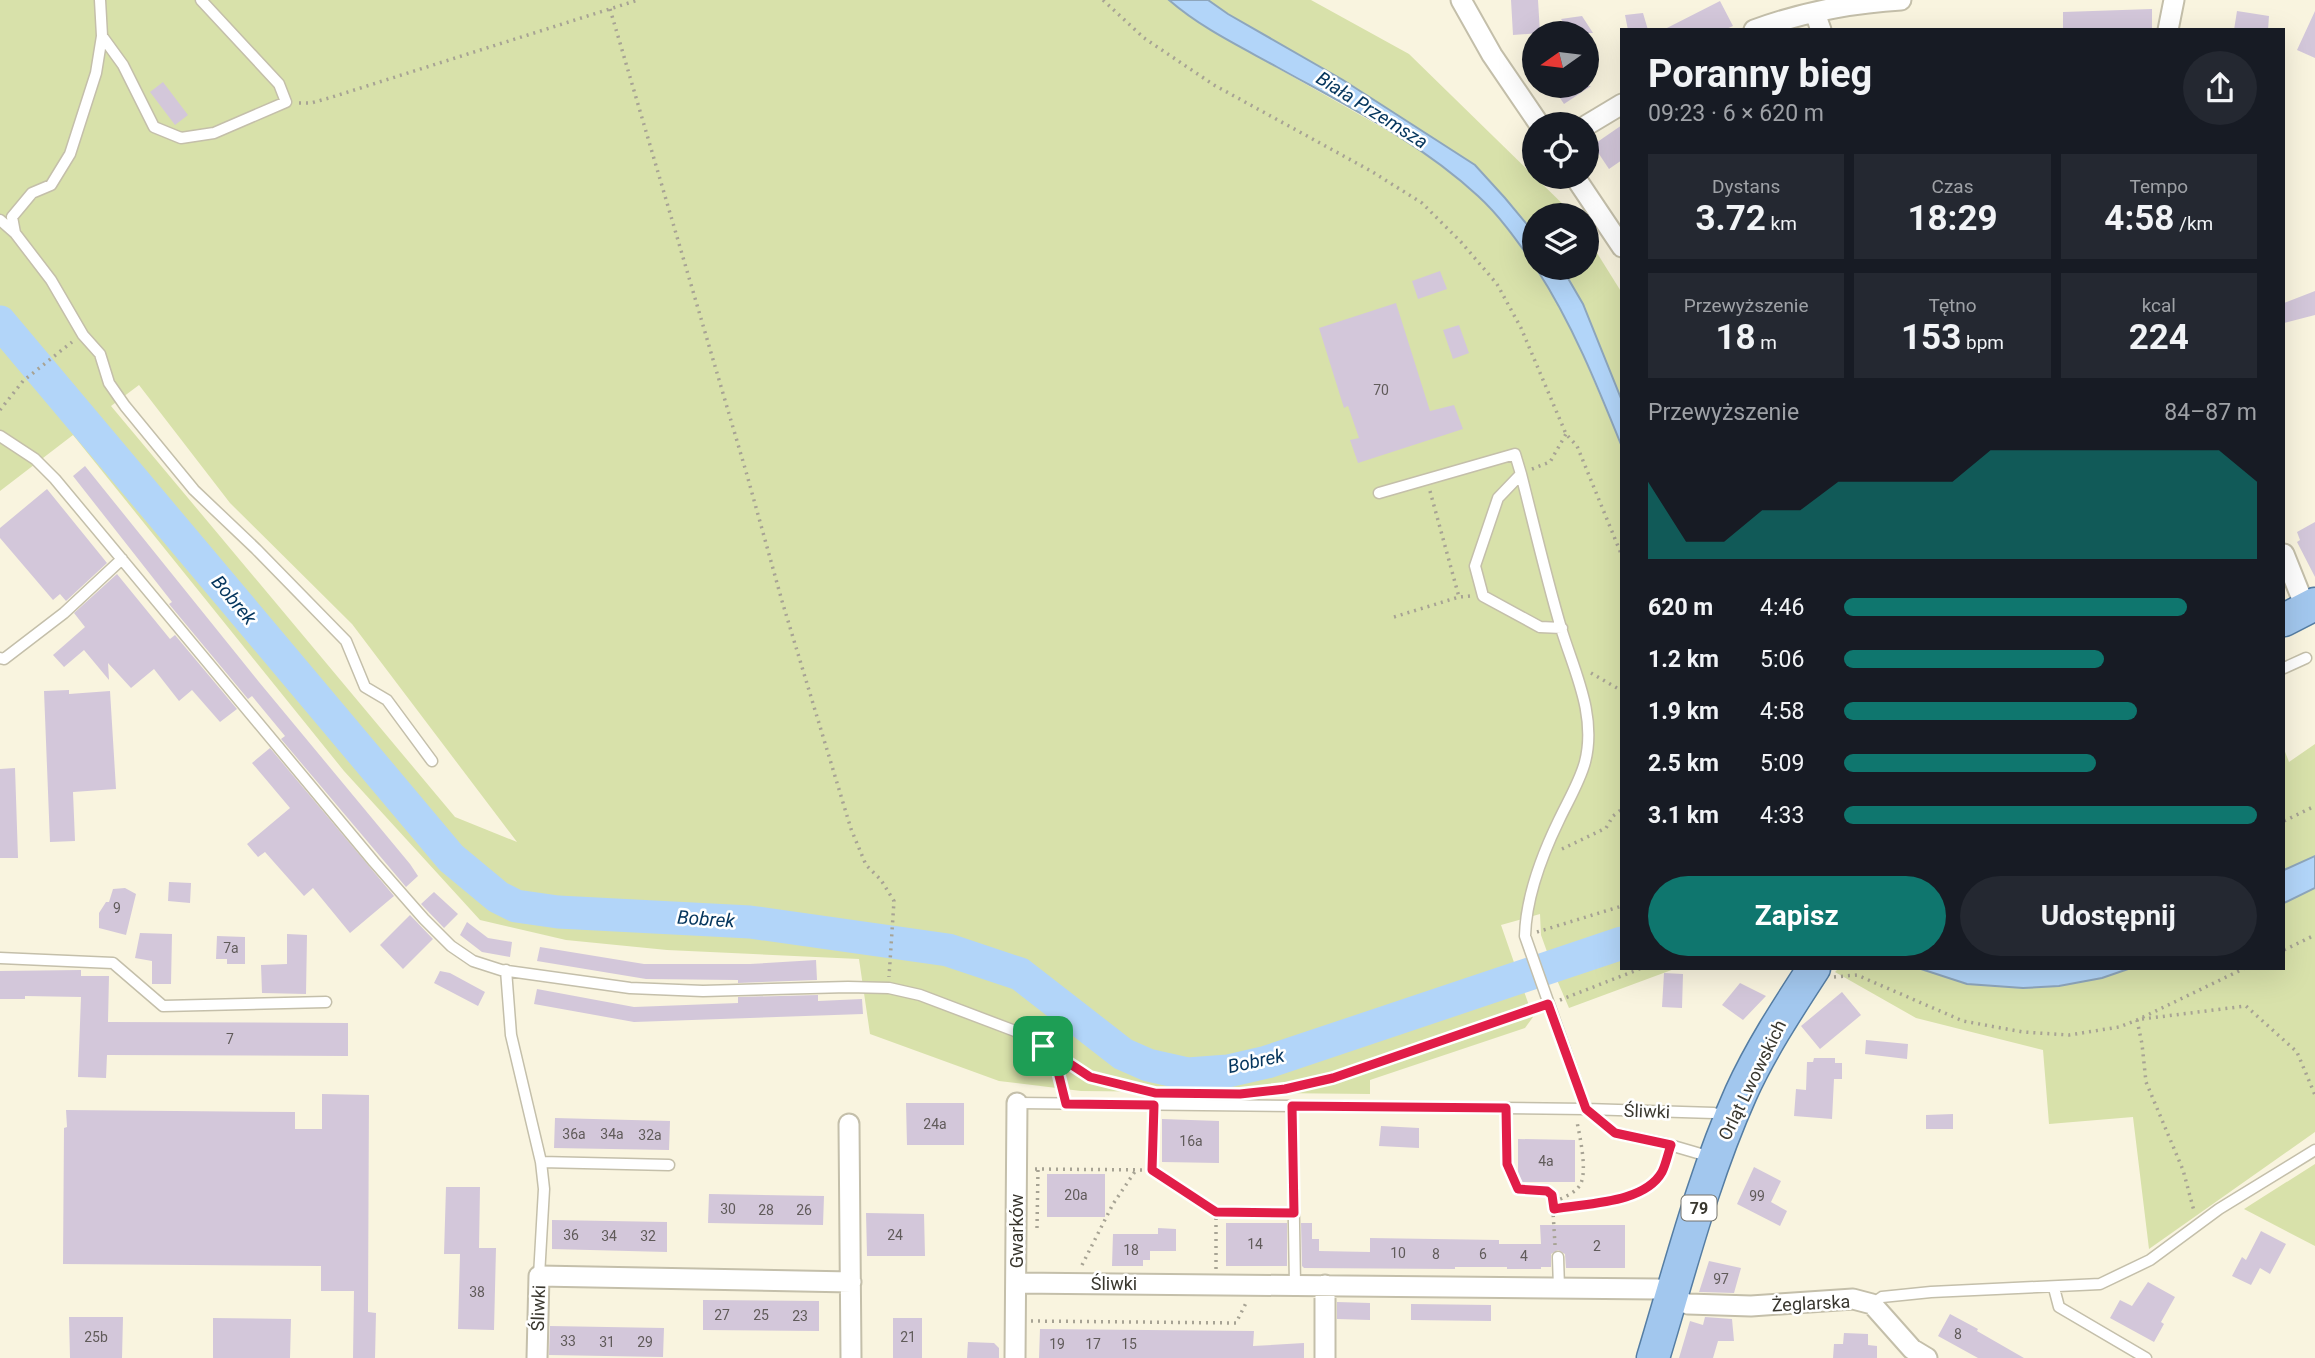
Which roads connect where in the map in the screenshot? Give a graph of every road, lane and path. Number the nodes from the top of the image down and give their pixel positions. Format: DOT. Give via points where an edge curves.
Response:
graph roads {
  1 [pos="100,0"];
  2 [pos="201,0"];
  3 [pos="638,0"];
  4 [pos="1103,0"];
  5 [pos="1461,0"];
  6 [pos="1901,0"];
  7 [pos="2174,0"];
  8 [pos="610,9"];
  9 [pos="1818,21"];
  10 [pos="1768,28"];
  11 [pos="2168,28"];
  12 [pos="102,36"];
  13 [pos="286,102"];
  14 [pos="1620,105"];
  15 [pos="1531,112"];
  16 [pos="1599,118"];
  17 [pos="1583,189"];
  18 [pos="0,220"];
  19 [pos="15,233"];
  20 [pos="1620,244"];
  21 [pos="62,349"];
  22 [pos="0,410"];
  23 [pos="1566,434"];
  24 [pos="0,436"];
  25 [pos="1521,474"];
  26 [pos="1427,479"];
  27 [pos="1379,493"];
  28 [pos="1620,551"];
  29 [pos="2285,557"];
  30 [pos="122,559"];
  31 [pos="1483,596"];
  32 [pos="1459,597"];
  33 [pos="2302,611"];
  34 [pos="1394,617"];
  35 [pos="1562,628"];
  36 [pos="0,658"];
  37 [pos="2306,658"];
  38 [pos="2285,668"];
  39 [pos="1575,669"];
  40 [pos="1620,690"];
  41 [pos="432,761"];
  42 [pos="2315,806"];
  43 [pos="1620,811"];
  44 [pos="2285,821"];
  45 [pos="1546,851"];
  46 [pos="1620,907"];
  47 [pos="2315,935"];
  48 [pos="1525,936"];
  49 [pos="2285,950"];
  50 [pos="0,958"];
  51 [pos="888,965"];
  52 [pos="506,970"];
  53 [pos="1637,970"];
  54 [pos="2241,970"];
  55 [pos="1823,973"];
  56 [pos="326,1002"];
  57 [pos="1548,1004"];
  58 [pos="2137,1020"];
  59 [pos="1043,1046"];
  60 [pos="1142,1090"];
  61 [pos="1274,1091"];
  62 [pos="2315,1095"];
  63 [pos="1017,1103"];
  64 [pos="1066,1104"];
  65 [pos="1154,1105"];
  66 [pos="1292,1106"];
  67 [pos="1506,1108"];
  68 [pos="1574,1108"];
  69 [pos="1586,1109"];
  70 [pos="1730,1119"];
  71 [pos="849,1124"];
  72 [pos="1671,1145"];
  73 [pos="2315,1150"];
  74 [pos="1715,1158"];
  75 [pos="541,1162"];
  76 [pos="668,1165"];
  77 [pos="1017,1169"];
  78 [pos="1038,1169"];
  79 [pos="1136,1170"];
  80 [pos="1152,1170"];
  81 [pos="1554,1202"];
  82 [pos="1554,1209"];
  83 [pos="1216,1212"];
  84 [pos="1294,1213"];
  85 [pos="2200,1224"];
  86 [pos="1036,1236"];
  87 [pos="1558,1257"];
  88 [pos="539,1276"];
  89 [pos="1077,1276"];
  90 [pos="1216,1276"];
  91 [pos="851,1282"];
  92 [pos="1016,1283"];
  93 [pos="1295,1284"];
  94 [pos="1325,1285"];
  95 [pos="1559,1288"];
  96 [pos="2054,1288"];
  97 [pos="1672,1295"];
  98 [pos="1872,1304"];
  99 [pos="537,1358"];
  100 [pos="851,1358"];
  101 [pos="1015,1358"];
  102 [pos="1325,1358"];
  103 [pos="1653,1358"];
  104 [pos="1927,1358"];
  105 [pos="2146,1358"];
  1 -- 12 [label="lane"];
  2 -- 13 [label="lane" via="279,84"];
  3 -- 8 [label="path"];
  4 -- 23 [label="path" via="1144,38 1214,85 1422,204 1497,284"];
  5 -- 15 [label="street"];
  6 -- 9 [label="street" via="1878,2"];
  7 -- 11 [label="street"];
  8 -- 13 [label="path" via="320,101"];
  8 -- 51 [label="path" via="851,829 866,865 894,901"];
  9 -- 10 [label="street"];
  12 -- 13 [label="lane" via="123,65 154,127 180,138 214,133"];
  12 -- 19 [label="lane" via="96,74 70,154 51,185 32,192 17,209 12,217"];
  14 -- 16 [label="street"];
  17 -- 20 [label="street"];
  18 -- 19 [label="lane"];
  19 -- 41 [label="lane" via="100,354 109,383 125,406 194,490 346,641 365,687 387,700"];
  21 -- 22 [label="path" via="23,381"];
  23 -- 25 [label="path" via="1550,462"];
  23 -- 28 [label="path" via="1577,446"];
  24 -- 30 [label="lane" via="36,460"];
  25 -- 26 [label="lane" via="1515,454"];
  25 -- 31 [label="lane" via="1497,498 1475,566"];
  25 -- 35 [label="lane"];
  26 -- 27 [label="lane"];
  26 -- 32 [label="path"];
  29 -- 33 [label="street"];
  30 -- 36 [label="lane" via="64,612"];
  30 -- 52 [label="lane" via="424,919 473,961"];
  31 -- 32 [label="path"];
  31 -- 35 [label="lane" via="1540,626"];
  32 -- 34 [label="path"];
  35 -- 39 [label="lane"];
  37 -- 38 [label="lane"];
  39 -- 40 [label="path" via="1582,668"];
  39 -- 45 [label="lane" via="1584,697 1588,746 1585,764"];
  42 -- 44 [label="path"];
  43 -- 45 [label="path" via="1598,833 1555,852"];
  45 -- 48 [label="lane" via="1526,913"];
  46 -- 48 [label="path"];
  47 -- 49 [label="path"];
  48 -- 57 [label="lane"];
  50 -- 56 [label="lane" via="113,963 163,1006"];
  52 -- 59 [label="lane" via="630,988 889,988 920,995"];
  52 -- 75 [label="lane" via="511,1035"];
  53 -- 57 [label="path"];
  54 -- 58 [label="path"];
  55 -- 58 [label="path" via="1857,975 1963,1021 2023,1032 2069,1035"];
  55 -- 70 [label="main road, Orląt Lwowskich / 79" via="1787,1009"];
  57 -- 61 [label="path" via="1333,1078"];
  57 -- 69 [label="lane"];
  58 -- 62 [label="path" via="2246,1006 2297,1052"];
  58 -- 85 [label="path" via="2146,1082"];
  59 -- 60 [label="path" via="1090,1077"];
  59 -- 64 [label="lane" via="1058,1072"];
  63 -- 64 [label="lane, Śliwki"];
  63 -- 77 [label="street, Gwarków"];
  64 -- 65 [label="lane, Śliwki"];
  65 -- 66 [label="lane, Śliwki"];
  65 -- 80 [label="path"];
  66 -- 67 [label="lane, Śliwki"];
  66 -- 84 [label="lane"];
  67 -- 68 [label="lane, Śliwki"];
  67 -- 81 [label="path" via="1507,1164 1518,1189 1547,1191"];
  68 -- 69 [label="lane, Śliwki"];
  68 -- 81 [label="path" via="1581,1185"];
  69 -- 70 [label="lane, Śliwki" via="1714,1113"];
  69 -- 72 [label="lane" via="1615,1133"];
  70 -- 74 [label="main road, Orląt Lwowskich / 79"];
  71 -- 91 [label="street"];
  72 -- 74 [label="lane"];
  72 -- 82 [label="path" via="1662,1172 1643,1189 1623,1198"];
  73 -- 85 [label="lane"];
  74 -- 97 [label="main road, Orląt Lwowskich / 79"];
  75 -- 76 [label="lane"];
  75 -- 88 [label="lane"];
  77 -- 78 [label="path"];
  77 -- 92 [label="street, Gwarków"];
  78 -- 79 [label="path"];
  78 -- 86 [label="path"];
  79 -- 80 [label="path"];
  79 -- 89 [label="path"];
  80 -- 83 [label="path"];
  81 -- 82 [label="path"];
  82 -- 87 [label="path"];
  83 -- 84 [label="path"];
  83 -- 90 [label="path"];
  84 -- 93 [label="lane"];
  85 -- 96 [label="lane" via="2150,1260 2100,1284"];
  87 -- 95 [label="lane"];
  88 -- 91 [label="street, Śliwki"];
  88 -- 99 [label="street, Śliwki"];
  91 -- 100 [label="street"];
  92 -- 93 [label="street, Śliwki"];
  92 -- 101 [label="street, Gwarków"];
  93 -- 94 [label="street, Śliwki"];
  94 -- 95 [label="street, Śliwki"];
  94 -- 102 [label="street"];
  95 -- 97 [label="street, Śliwki" via="1658,1289"];
  96 -- 98 [label="lane" via="1931,1292 1882,1297"];
  96 -- 105 [label="lane" via="2059,1307"];
  97 -- 98 [label="street, Żeglarska" via="1688,1304 1751,1306 1853,1298"];
  97 -- 103 [label="main road, Orląt Lwowskich / 79"];
  98 -- 104 [label="street, Żeglarska" via="1912,1349"];
}
